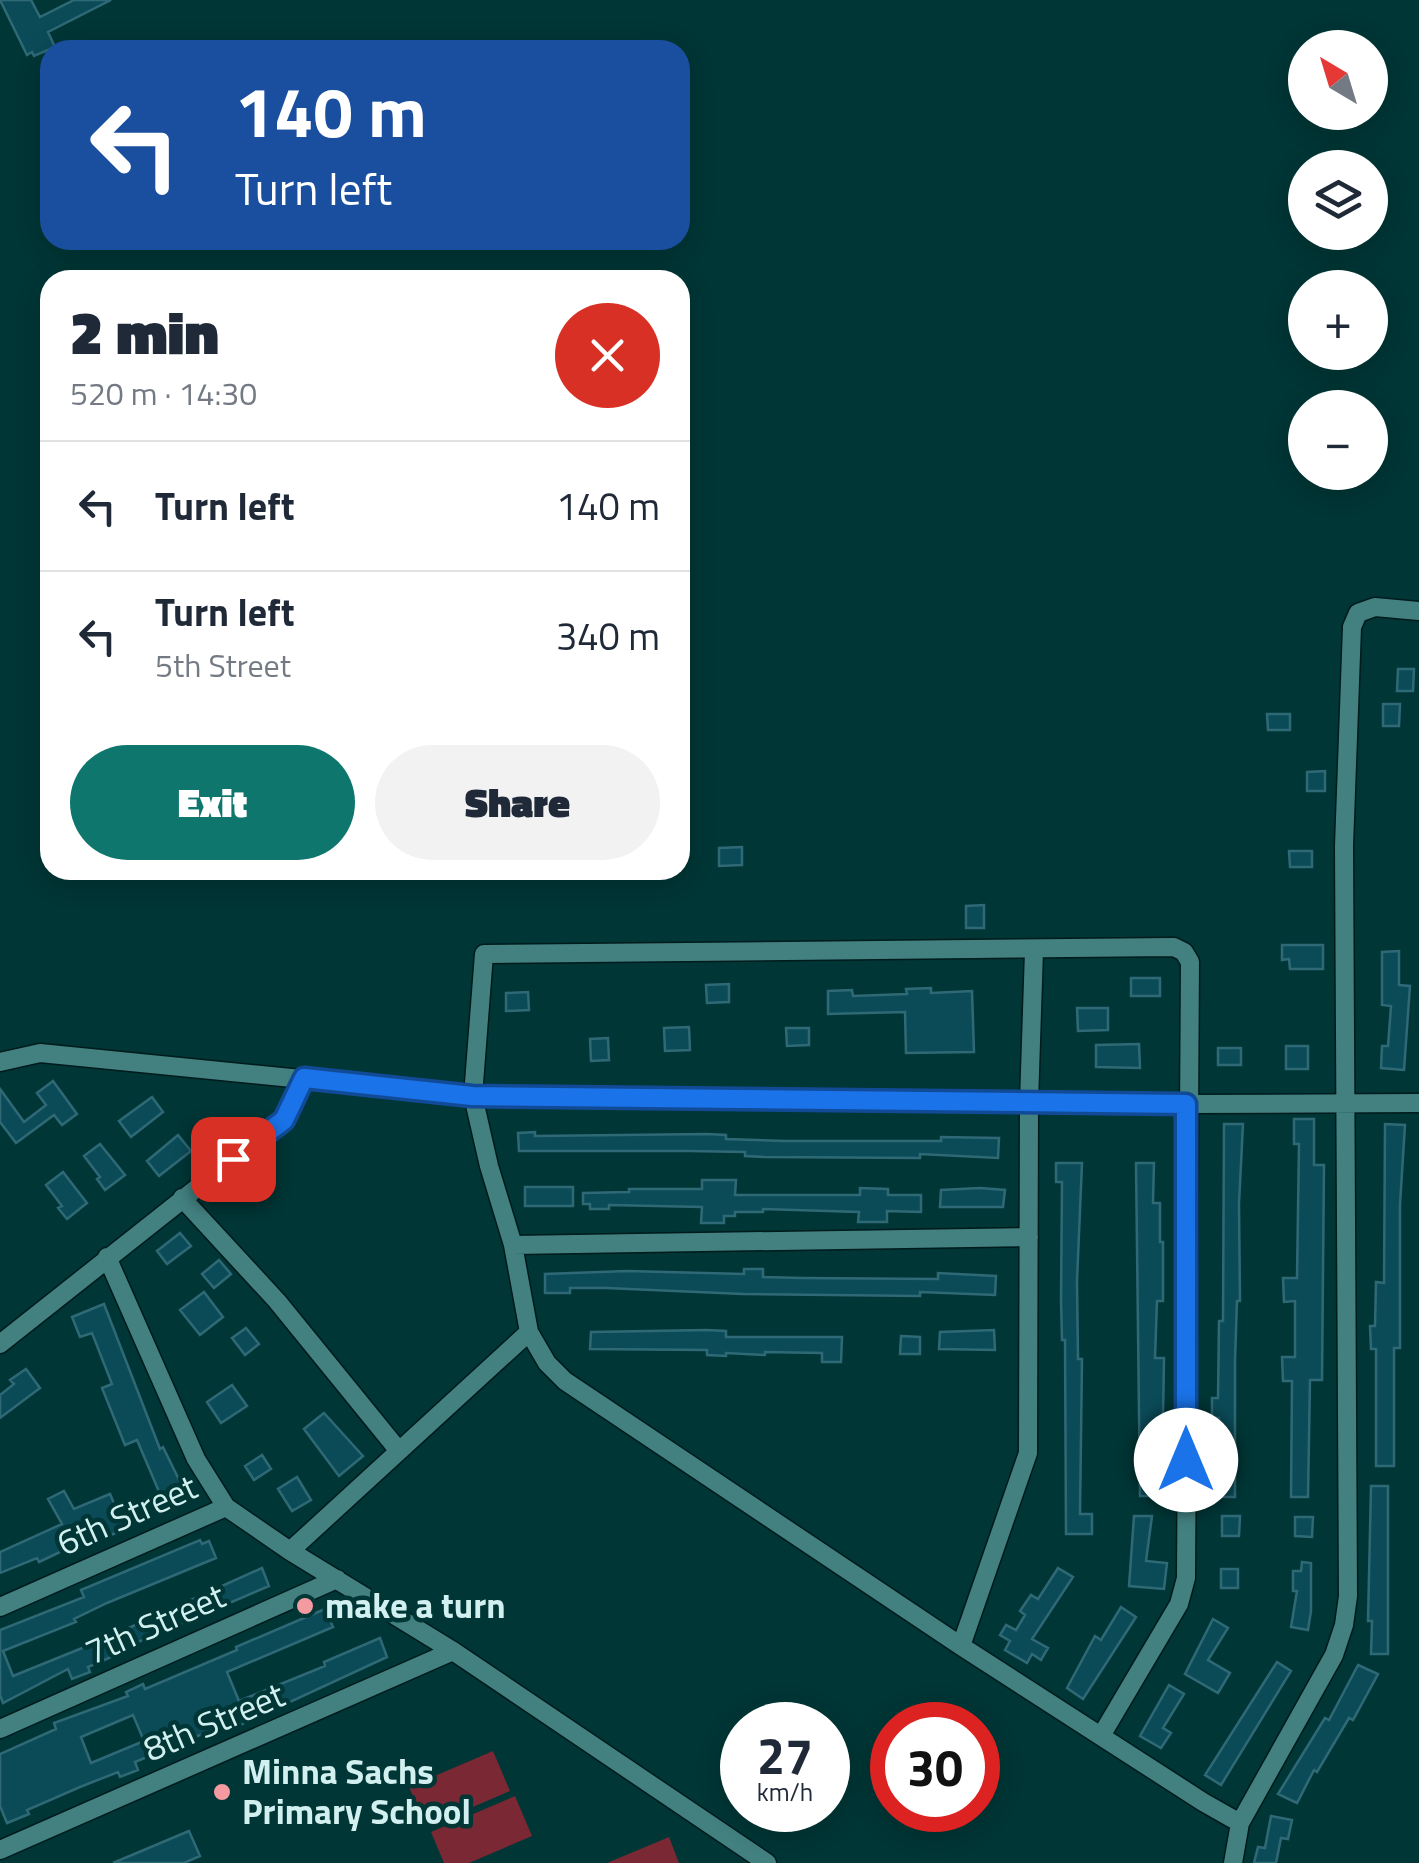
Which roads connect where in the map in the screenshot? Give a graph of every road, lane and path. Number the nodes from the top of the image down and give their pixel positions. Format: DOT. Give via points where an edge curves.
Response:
graph roads {
  1 [pos="1419,611"];
  2 [pos="1034,951"];
  3 [pos="0,1062"];
  4 [pos="304,1078"];
  5 [pos="472,1096"];
  6 [pos="1029,1102"];
  7 [pos="1347,1102"];
  8 [pos="1419,1103"];
  9 [pos="1186,1104"];
  10 [pos="182,1198"];
  11 [pos="1029,1237"];
  12 [pos="513,1245"];
  13 [pos="106,1257"];
  14 [pos="528,1332"];
  15 [pos="0,1344"];
  16 [pos="400,1451"];
  17 [pos="226,1507"];
  18 [pos="290,1551"];
  19 [pos="337,1579"];
  20 [pos="0,1607"];
  21 [pos="961,1646"];
  22 [pos="453,1651"];
  23 [pos="0,1729"];
  24 [pos="1101,1736"];
  25 [pos="1240,1823"];
  26 [pos="0,1850"];
  27 [pos="767,1863"];
  28 [pos="1233,1863"];
  1 -- 7 [label="street" via="1375,607 1358,613 1352,627 1344,846"];
  2 -- 5 [label="street" via="484,954"];
  2 -- 6 [label="street"];
  2 -- 9 [label="street" via="1184,952 1190,962"];
  3 -- 4 [label="street" via="40,1053"];
  4 -- 5 [label="street"];
  4 -- 10 [label="street" via="284,1120"];
  5 -- 6 [label="street"];
  5 -- 12 [label="street"];
  6 -- 9 [label="street"];
  6 -- 11 [label="street"];
  7 -- 8 [label="street"];
  7 -- 9 [label="street"];
  7 -- 25 [label="street" via="1344,1625 1334,1655"];
  9 -- 24 [label="street" via="1184,1592"];
  10 -- 13 [label="street"];
  10 -- 16 [label="street"];
  11 -- 12 [label="street"];
  11 -- 21 [label="street" via="1028,1453"];
  12 -- 14 [label="street"];
  13 -- 15 [label="street"];
  13 -- 17 [label="street" via="196,1459"];
  14 -- 16 [label="street"];
  14 -- 21 [label="street" via="565,1381"];
  16 -- 18 [label="street"];
  17 -- 18 [label="street"];
  17 -- 20 [label="street, 6th Street"];
  18 -- 19 [label="street"];
  19 -- 22 [label="street"];
  19 -- 23 [label="street, 7th Street"];
  21 -- 24 [label="street"];
  22 -- 26 [label="street, 8th Street"];
  22 -- 27 [label="street"];
  24 -- 25 [label="street"];
  25 -- 28 [label="street"];
}
